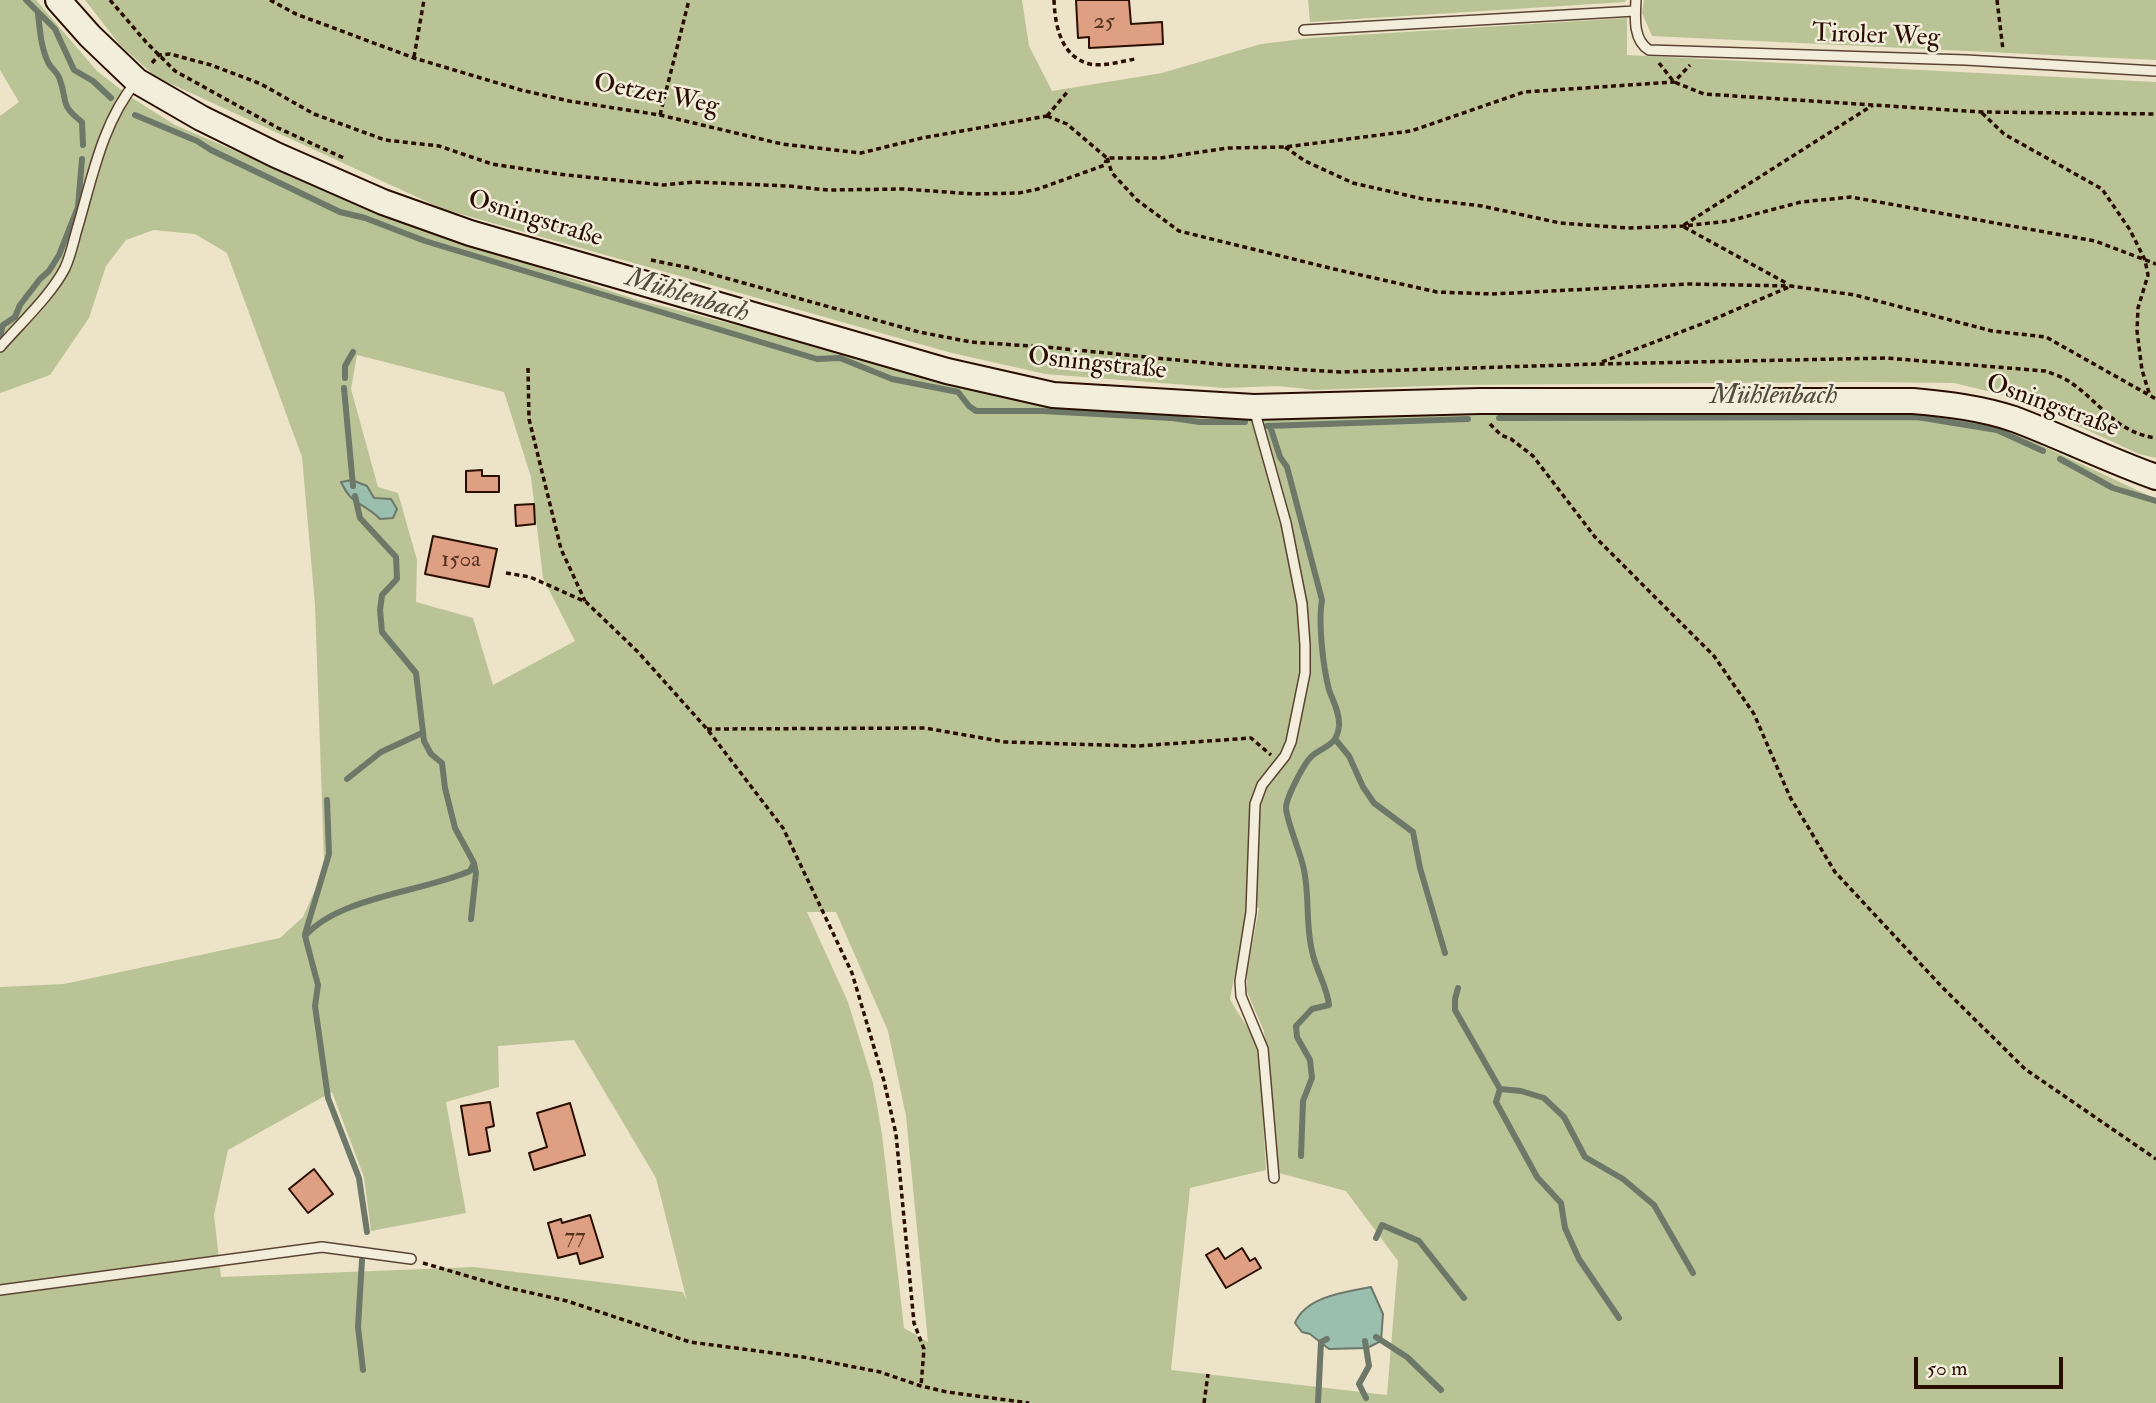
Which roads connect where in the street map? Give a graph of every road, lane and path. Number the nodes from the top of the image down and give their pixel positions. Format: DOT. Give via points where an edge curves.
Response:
graph roads {
  1 [pos="58,0"];
  2 [pos="110,0"];
  3 [pos="270,0"];
  4 [pos="424,0"];
  5 [pos="689,0"];
  6 [pos="1054,0"];
  7 [pos="1636,0"];
  8 [pos="1997,0"];
  9 [pos="1635,11"];
  10 [pos="1304,30"];
  11 [pos="1701,53"];
  12 [pos="159,55"];
  13 [pos="414,58"];
  14 [pos="1135,59"];
  15 [pos="2004,62"];
  16 [pos="2156,71"];
  17 [pos="137,81"];
  18 [pos="1674,82"];
  19 [pos="1069,90"];
  20 [pos="1874,104"];
  21 [pos="1981,112"];
  22 [pos="2156,114"];
  23 [pos="660,115"];
  24 [pos="1047,116"];
  25 [pos="1285,147"];
  26 [pos="1107,158"];
  27 [pos="354,163"];
  28 [pos="1682,226"];
  29 [pos="640,258"];
  30 [pos="2145,260"];
  31 [pos="2156,264"];
  32 [pos="1791,286"];
  33 [pos="0,347"];
  34 [pos="1599,363"];
  35 [pos="528,368"];
  36 [pos="2149,393"];
  37 [pos="2156,398"];
  38 [pos="1480,401"];
  39 [pos="1254,407"];
  40 [pos="2156,438"];
  41 [pos="2156,477"];
  42 [pos="506,573"];
  43 [pos="586,602"];
  44 [pos="707,729"];
  45 [pos="1280,763"];
  46 [pos="2156,1159"];
  47 [pos="1274,1178"];
  48 [pos="411,1259"];
  49 [pos="0,1290"];
  50 [pos="1208,1374"];
  51 [pos="920,1386"];
  52 [pos="1029,1403"];
  53 [pos="1204,1403"];
  1 -- 17 [label="main road, Osningstraße"];
  2 -- 12 [label="path"];
  3 -- 13 [label="path, Oetzer Weg"];
  4 -- 13 [label="path"];
  5 -- 23 [label="path"];
  6 -- 14 [label="path" via="1057,31 1077,58 1092,65"];
  7 -- 9 [label="lane, Tiroler Weg"];
  8 -- 15 [label="path"];
  9 -- 10 [label="lane"];
  9 -- 11 [label="lane, Tiroler Weg" via="1642,45 1650,50"];
  11 -- 15 [label="lane, Tiroler Weg"];
  11 -- 18 [label="path"];
  12 -- 17 [label="path"];
  12 -- 26 [label="path" via="211,65 261,84 314,114 385,140 439,146 492,164 558,174 663,185 695,182 1019,193 1105,165"];
  12 -- 27 [label="path" via="195,83"];
  13 -- 23 [label="path, Oetzer Weg" via="521,90"];
  15 -- 16 [label="lane, Tiroler Weg"];
  17 -- 33 [label="lane" via="98,158 65,268"];
  17 -- 39 [label="main road, Osningstraße" via="276,155 383,202 470,233 947,371 1053,395"];
  18 -- 20 [label="path" via="1704,94"];
  18 -- 25 [label="path" via="1524,92 1412,131"];
  19 -- 24 [label="path"];
  20 -- 21 [label="path"];
  20 -- 28 [label="path"];
  21 -- 22 [label="path"];
  21 -- 30 [label="path" via="2004,134 2102,190"];
  23 -- 24 [label="path, Oetzer Weg" via="782,144 861,152"];
  24 -- 26 [label="path" via="1067,124"];
  25 -- 26 [label="path" via="1228,148 1160,159"];
  25 -- 28 [label="path" via="1353,183 1423,200 1482,206 1560,223"];
  26 -- 32 [label="path" via="1112,173 1137,200 1179,231 1437,292 1492,294 1689,284"];
  28 -- 30 [label="path" via="1730,221 1801,202 1851,197 2095,241"];
  28 -- 32 [label="path"];
  29 -- 34 [label="path" via="971,342 1340,372"];
  30 -- 31 [label="path"];
  30 -- 36 [label="path" via="2148,275 2137,331"];
  32 -- 34 [label="path"];
  32 -- 36 [label="path" via="1855,295 1992,331 2046,337"];
  34 -- 40 [label="path" via="1886,358 2045,371 2069,381 2114,421"];
  35 -- 43 [label="path" via="529,419 561,549"];
  36 -- 37 [label="path"];
  38 -- 39 [label="main road, Osningstraße"];
  38 -- 41 [label="main road, Osningstraße" via="1844,400 1965,406 2013,419"];
  38 -- 46 [label="path" via="1480,415 1533,456 1595,537 1714,656 1754,714 1790,797 1835,872 2025,1069"];
  39 -- 45 [label="lane" via="1286,523 1305,645 1305,673 1291,742"];
  42 -- 43 [label="path" via="530,577"];
  43 -- 44 [label="path"];
  44 -- 45 [label="path" via="925,728 1005,742 1138,746 1251,738"];
  44 -- 51 [label="path" via="783,828 852,973 896,1134 914,1322 924,1349"];
  45 -- 47 [label="lane" via="1262,785 1255,804 1251,912 1240,981 1241,996 1263,1049"];
  48 -- 49 [label="lane" via="322,1247"];
  48 -- 51 [label="path" via="567,1301 690,1342 803,1357 880,1372"];
  50 -- 53 [label="path"];
  51 -- 52 [label="path"];
}
